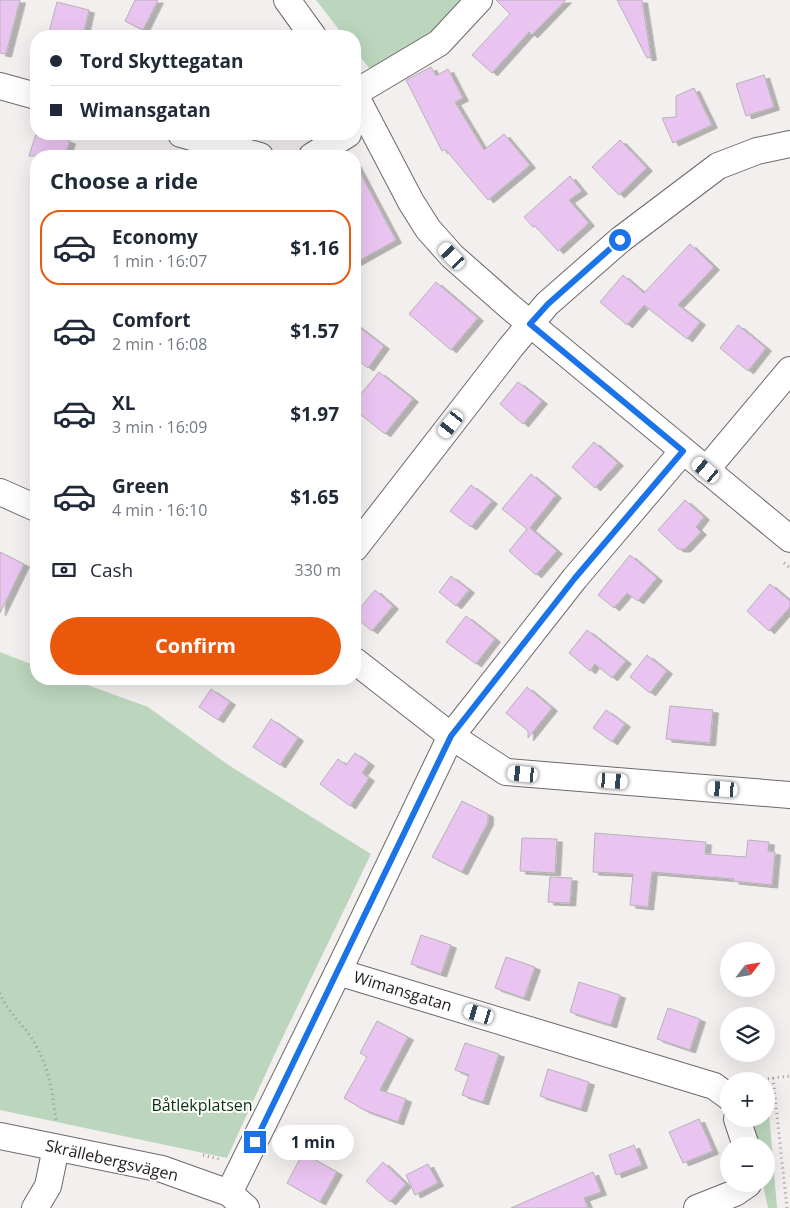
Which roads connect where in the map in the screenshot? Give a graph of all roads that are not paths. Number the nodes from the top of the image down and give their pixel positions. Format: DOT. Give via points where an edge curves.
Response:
graph roads {
  1 [pos="287,0"];
  2 [pos="479,0"];
  3 [pos="310,30"];
  4 [pos="0,86"];
  5 [pos="361,90"];
  6 [pos="30,94"];
  7 [pos="361,133"];
  8 [pos="203,140"];
  9 [pos="339,140"];
  10 [pos="790,144"];
  11 [pos="238,150"];
  12 [pos="322,150"];
  13 [pos="530,324"];
  14 [pos="790,370"];
  15 [pos="683,451"];
  16 [pos="706,470"];
  17 [pos="0,492"];
  18 [pos="30,505"];
  19 [pos="790,539"];
  20 [pos="361,540"];
  21 [pos="361,666"];
  22 [pos="451,736"];
  23 [pos="790,795"];
  24 [pos="338,972"];
  25 [pos="720,1087"];
  26 [pos="0,1136"];
  27 [pos="56,1136"];
  28 [pos="736,1192"];
  29 [pos="238,1200"];
  30 [pos="35,1208"];
  31 [pos="697,1208"];
  1 -- 3 [label="street"];
  2 -- 5 [label="street" via="440,42"];
  4 -- 6 [label="street"];
  7 -- 13 [label="street" via="393,171 428,229 452,256"];
  8 -- 11 [label="street"];
  9 -- 12 [label="street"];
  10 -- 13 [label="street" via="757,151 718,166 620,240"];
  13 -- 15 [label="street"];
  13 -- 20 [label="street"];
  14 -- 16 [label="street"];
  15 -- 16 [label="street"];
  15 -- 22 [label="street" via="575,578"];
  16 -- 19 [label="street"];
  17 -- 18 [label="street"];
  21 -- 22 [label="street"];
  22 -- 23 [label="street" via="506,772"];
  22 -- 24 [label="street"];
  24 -- 25 [label="street, Wimansgatan"];
  24 -- 29 [label="street, Wimansgatan"];
  26 -- 27 [label="street, Skrällebergsvägen"];
  27 -- 29 [label="street, Skrällebergsvägen" via="162,1169"];
  27 -- 30 [label="street" via="48,1186"];
  28 -- 31 [label="street"];
}
